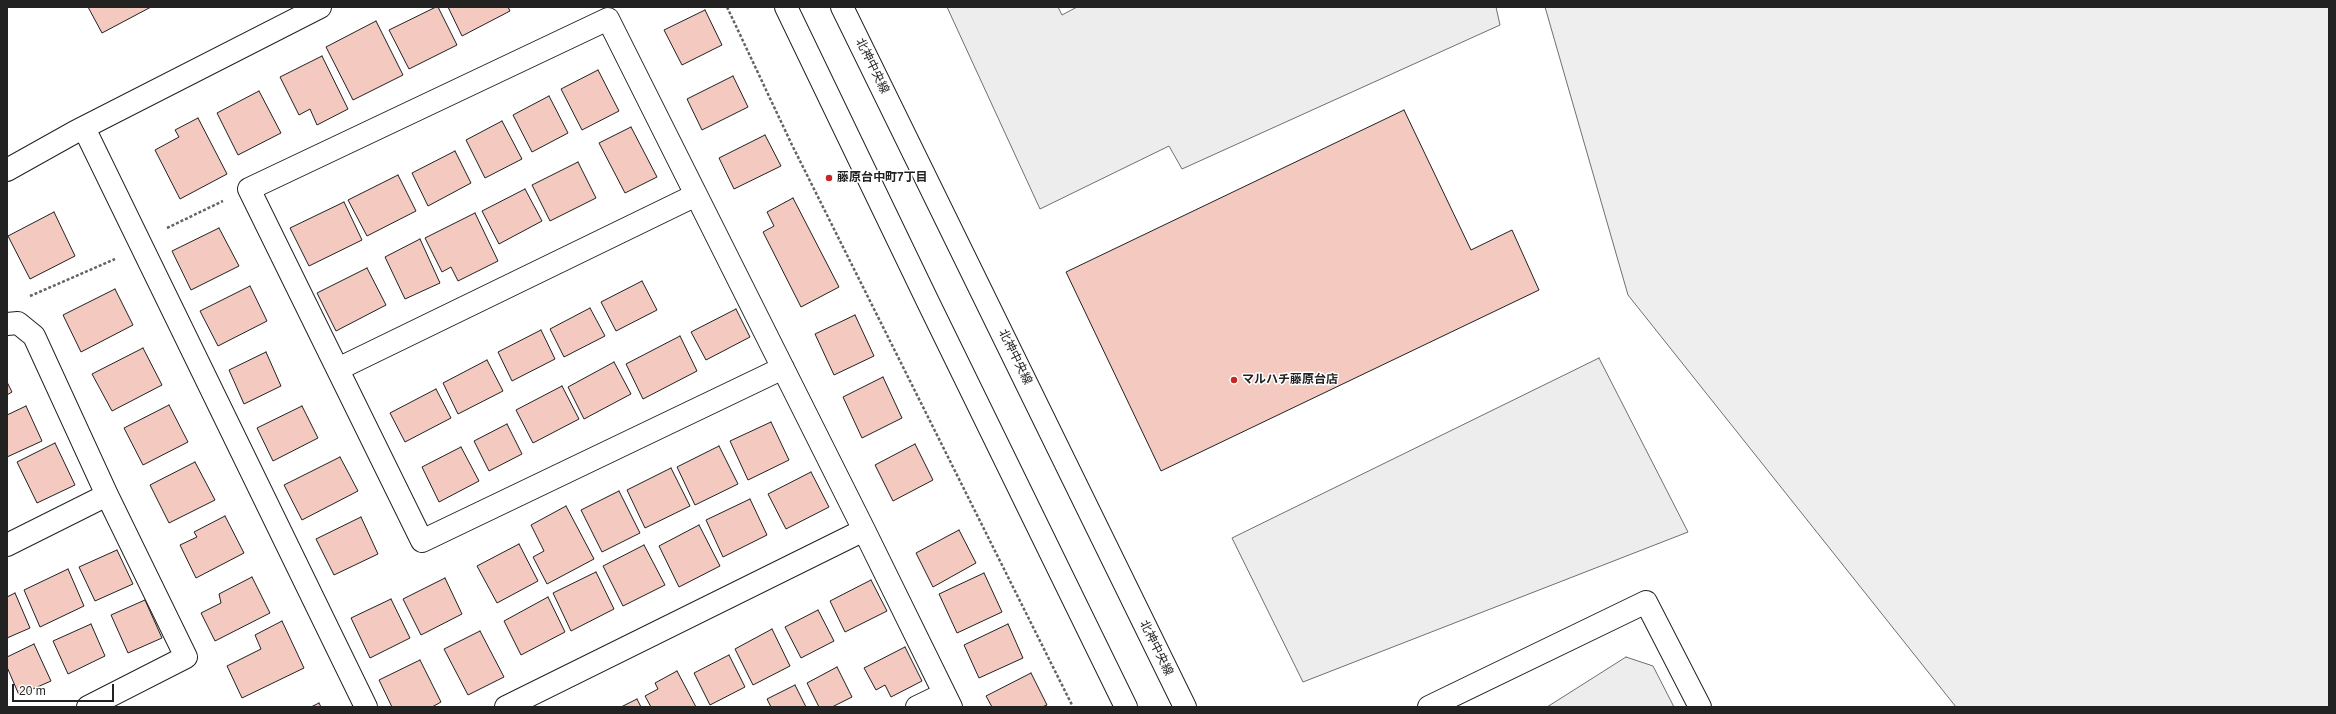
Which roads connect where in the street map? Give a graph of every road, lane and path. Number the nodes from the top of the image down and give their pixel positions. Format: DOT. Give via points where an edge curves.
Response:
graph roads {
  1 [pos="320,7"];
  2 [pos="727,7"];
  3 [pos="786,7"];
  4 [pos="842,7"];
  5 [pos="84,128"];
  6 [pos="7,170"];
  7 [pos="249,189"];
  8 [pos="696,194"];
  9 [pos="167,228"];
  10 [pos="116,259"];
  11 [pos="12,324"];
  12 [pos="783,368"];
  13 [pos="338,369"];
  14 [pos="106,495"];
  15 [pos="864,530"];
  16 [pos="7,545"];
  17 [pos="948,700"];
  18 [pos="88,707"];
  19 [pos="366,707"];
  20 [pos="506,707"];
  21 [pos="917,707"];
  22 [pos="1073,707"];
  23 [pos="1126,707"];
  24 [pos="1185,707"];
  25 [pos="1429,707"];
  26 [pos="1700,707"];
  1 -- 5 [label="street"];
  2 -- 22 [label="path" via="792,145"];
  3 -- 23 [label="street"];
  4 -- 24 [label="street, 北神中央線"];
  5 -- 6 [label="street"];
  5 -- 19 [label="street"];
  7 -- 8 [label="street" via="608,19"];
  7 -- 9 [label="path"];
  7 -- 13 [label="street"];
  8 -- 12 [label="street"];
  8 -- 13 [label="street"];
  10 -- 11 [label="path" via="30,296"];
  11 -- 14 [label="street" via="34,336"];
  12 -- 13 [label="street" via="422,541"];
  12 -- 15 [label="street"];
  14 -- 16 [label="street"];
  14 -- 18 [label="street" via="186,657"];
  15 -- 17 [label="street"];
  15 -- 20 [label="street"];
  17 -- 21 [label="street"];
  25 -- 26 [label="street" via="1646,602"];
}
